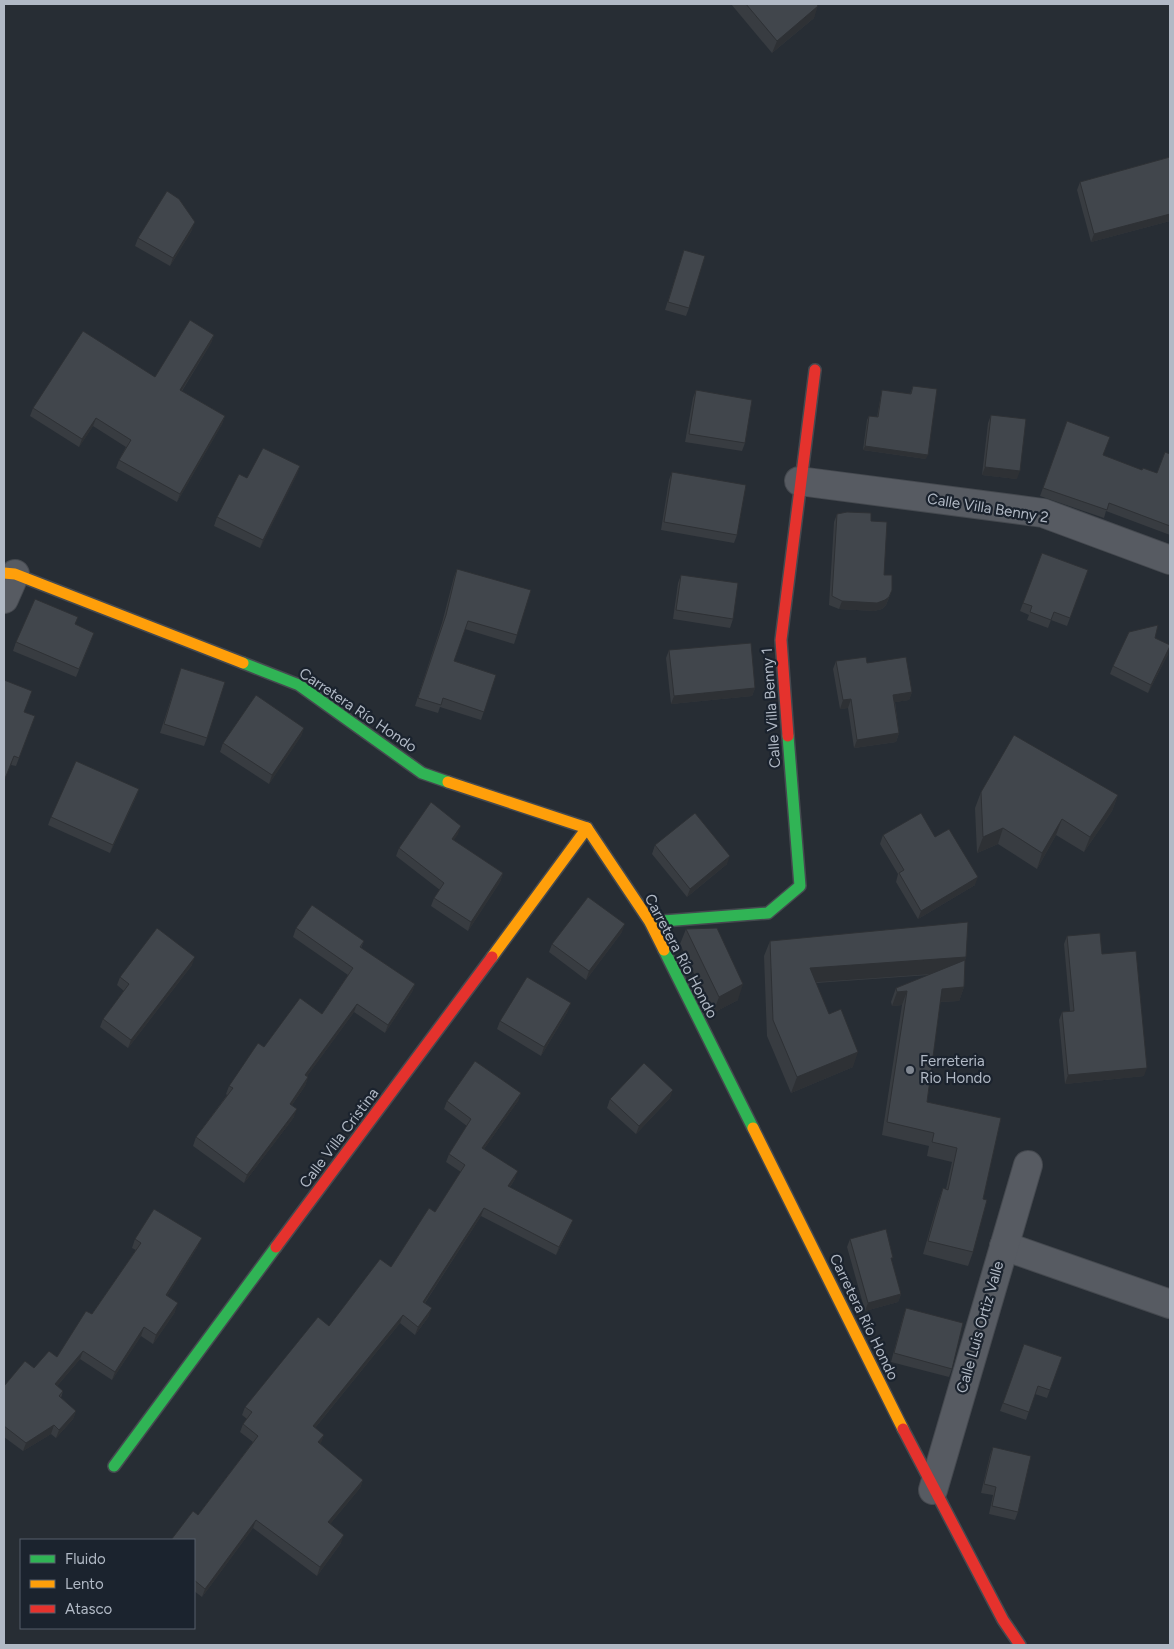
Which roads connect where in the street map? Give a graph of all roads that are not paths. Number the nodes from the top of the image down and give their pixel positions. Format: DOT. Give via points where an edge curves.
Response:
graph roads {
  1 [pos="814,370"];
  2 [pos="799,481"];
  3 [pos="1170,560"];
  4 [pos="9,574"];
  5 [pos="4,599"];
  6 [pos="587,828"];
  7 [pos="650,922"];
  8 [pos="1028,1165"];
  9 [pos="1004,1246"];
  10 [pos="1170,1304"];
  11 [pos="114,1466"];
  12 [pos="933,1490"];
  13 [pos="1020,1645"];
  1 -- 2 [label="street, Calle Villa Benny 1"];
  2 -- 3 [label="street, Calle Villa Benny 2" via="1043,513"];
  2 -- 7 [label="street, Calle Villa Benny 1" via="781,640 800,886 768,913"];
  4 -- 5 [label="street"];
  4 -- 6 [label="street, Carretera Río Hondo" via="299,685 422,773"];
  6 -- 7 [label="street, Carretera Río Hondo"];
  6 -- 11 [label="street, Calle Villa Cristina"];
  7 -- 12 [label="street, Carretera Río Hondo"];
  8 -- 9 [label="street, Calle Luis Ortiz Valle"];
  9 -- 10 [label="street"];
  9 -- 12 [label="street, Calle Luis Ortiz Valle"];
  12 -- 13 [label="street, Carretera Río Hondo" via="1003,1620"];
}
